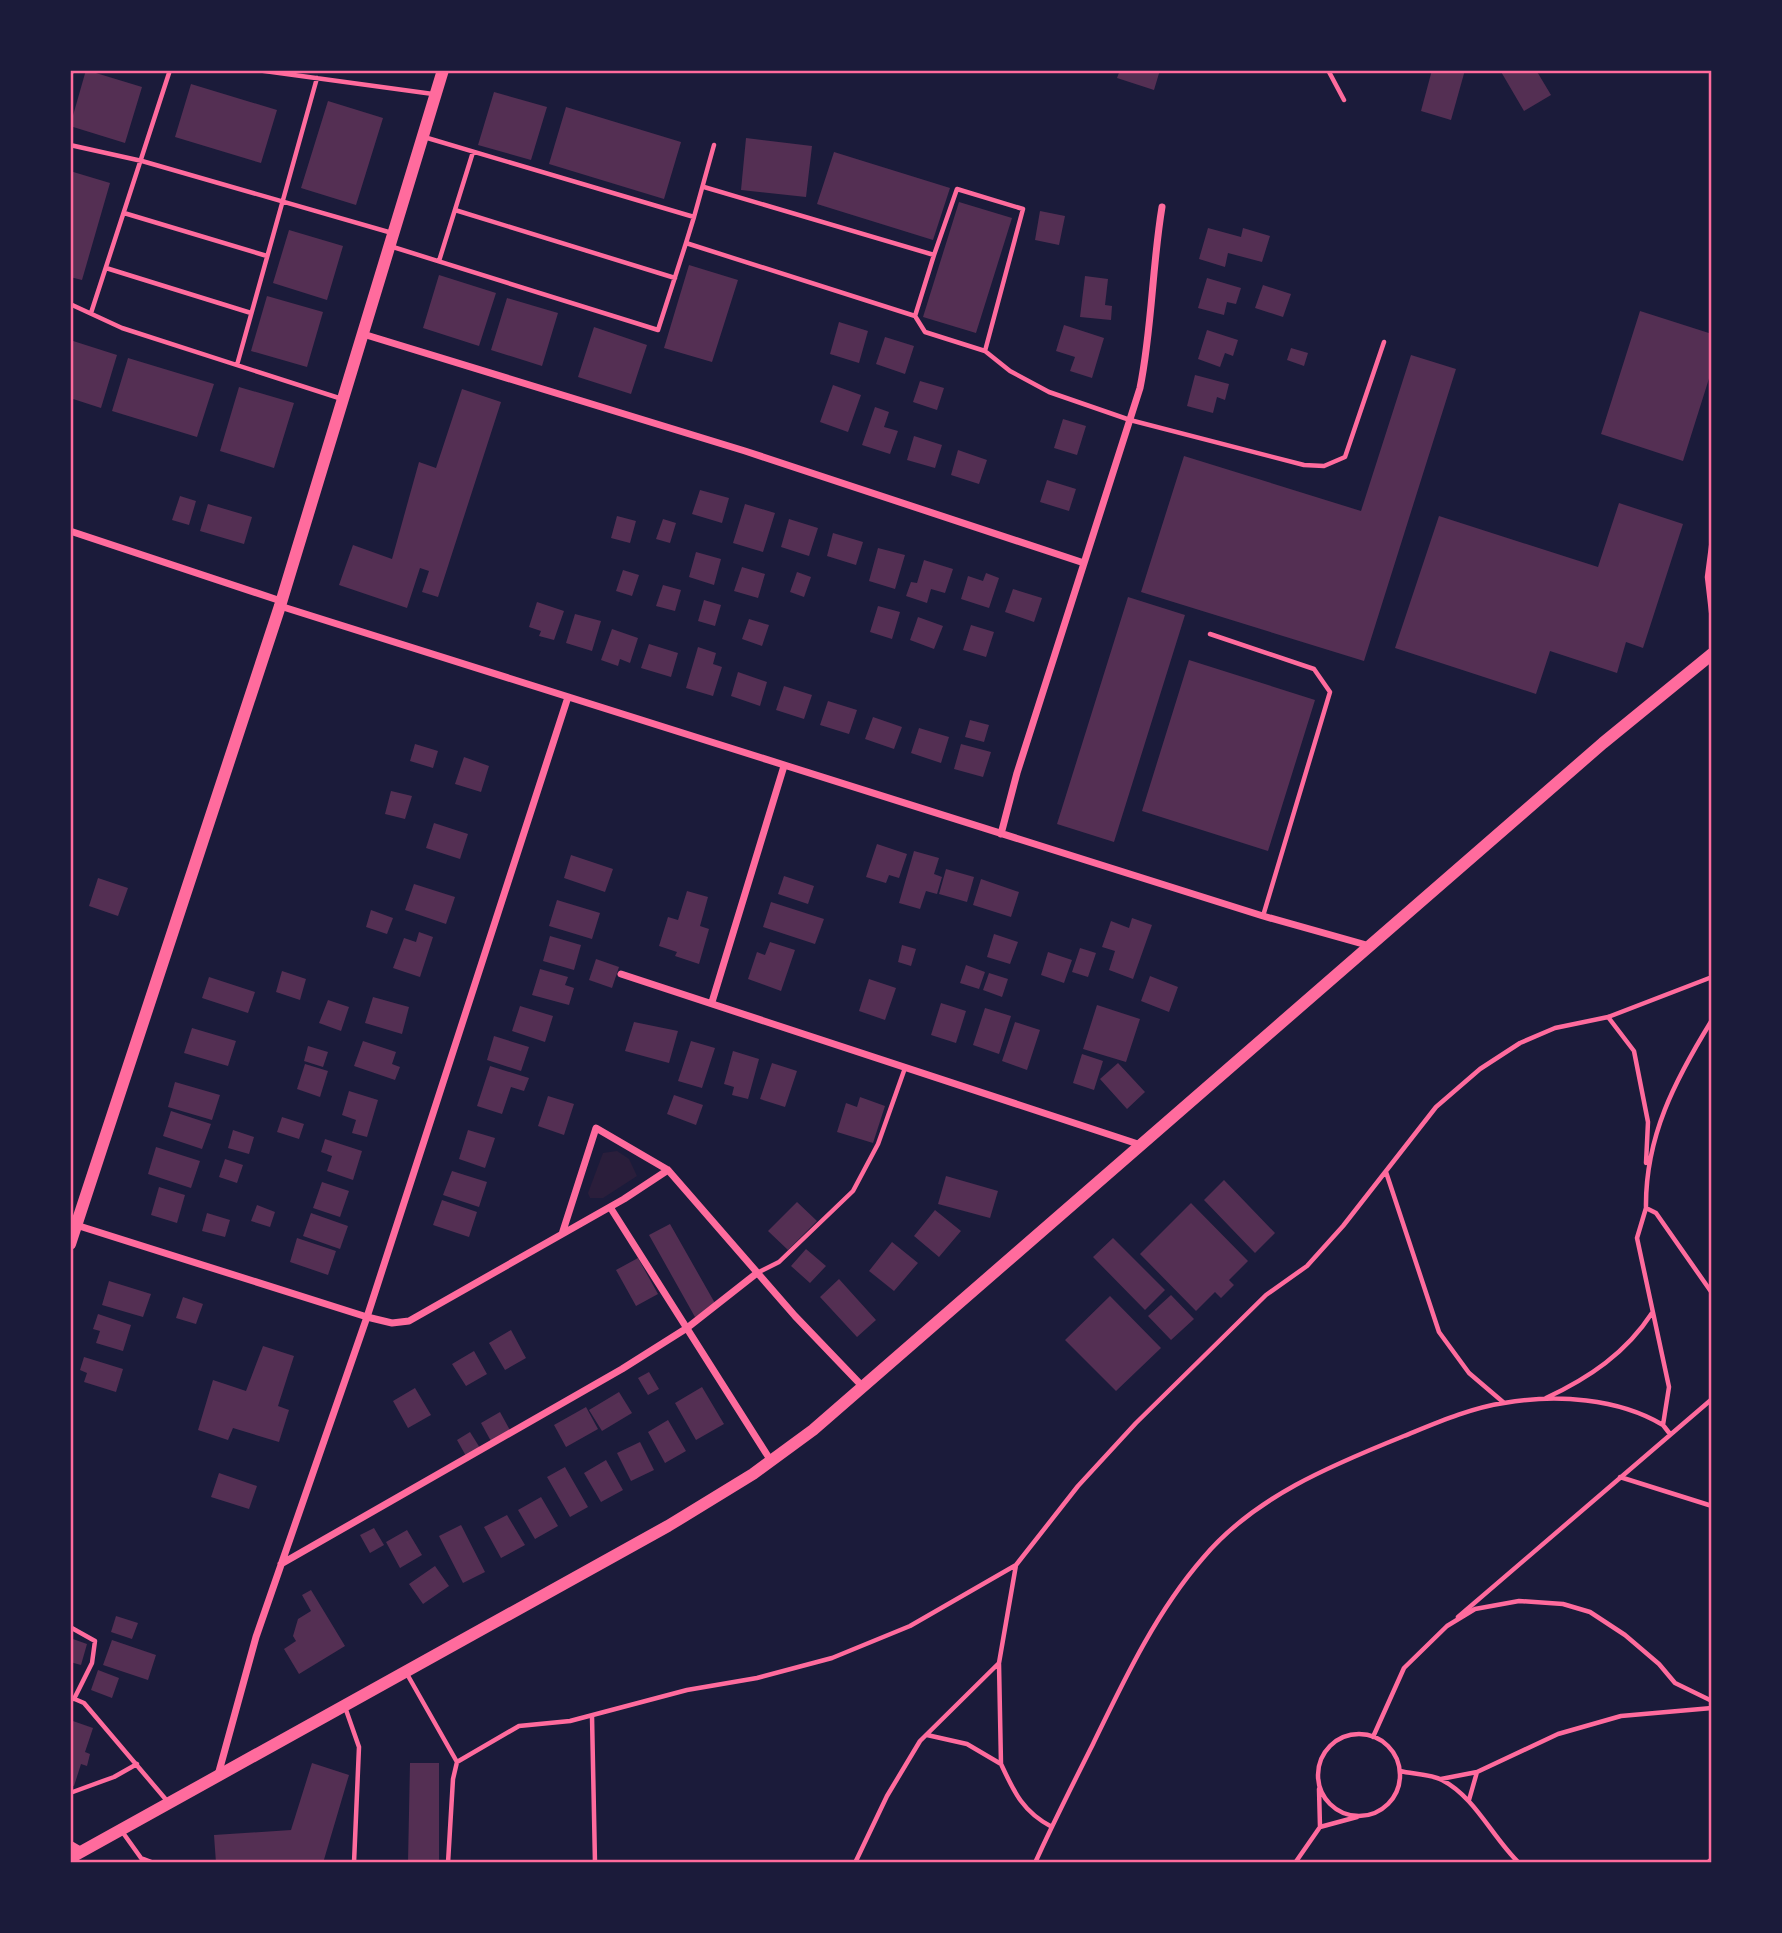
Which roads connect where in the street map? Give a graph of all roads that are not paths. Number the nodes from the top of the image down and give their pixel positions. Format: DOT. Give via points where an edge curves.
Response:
graph roads {
  1 [pos="72,70"];
  2 [pos="170,70"];
  3 [pos="257,70"];
  4 [pos="443,70"];
  5 [pos="1328,70"];
  6 [pos="70,76"];
  7 [pos="317,78"];
  8 [pos="435,95"];
  9 [pos="1344,100"];
  10 [pos="423,136"];
  11 [pos="70,145"];
  12 [pos="714,145"];
  13 [pos="473,152"];
  14 [pos="142,160"];
  15 [pos="704,187"];
  16 [pos="282,202"];
  17 [pos="1162,207"];
  18 [pos="455,211"];
  19 [pos="124,213"];
  20 [pos="694,217"];
  21 [pos="391,239"];
  22 [pos="686,243"];
  23 [pos="934,255"];
  24 [pos="267,256"];
  25 [pos="439,261"];
  26 [pos="106,268"];
  27 [pos="675,278"];
  28 [pos="70,304"];
  29 [pos="90,313"];
  30 [pos="251,313"];
  31 [pos="915,316"];
  32 [pos="363,334"];
  33 [pos="1384,342"];
  34 [pos="985,351"];
  35 [pos="237,365"];
  36 [pos="342,399"];
  37 [pos="1130,420"];
  38 [pos="70,531"];
  39 [pos="1712,539"];
  40 [pos="1084,563"];
  41 [pos="280,603"];
  42 [pos="1712,620"];
  43 [pos="1210,634"];
  44 [pos="1712,654"];
  45 [pos="568,697"];
  46 [pos="784,766"];
  47 [pos="1001,834"];
  48 [pos="1263,916"];
  49 [pos="1371,946"];
  50 [pos="621,974"];
  51 [pos="1712,977"];
  52 [pos="712,1002"];
  53 [pos="1608,1017"];
  54 [pos="1712,1020"];
  55 [pos="905,1068"];
  56 [pos="1142,1145"];
  57 [pos="668,1170"];
  58 [pos="1386,1172"];
  59 [pos="1646,1172"];
  60 [pos="610,1208"];
  61 [pos="1646,1208"];
  62 [pos="76,1225"];
  63 [pos="561,1235"];
  64 [pos="70,1244"];
  65 [pos="757,1273"];
  66 [pos="1712,1293"];
  67 [pos="1652,1312"];
  68 [pos="368,1317"];
  69 [pos="687,1328"];
  70 [pos="864,1388"];
  71 [pos="1542,1399"];
  72 [pos="1712,1399"];
  73 [pos="1503,1403"];
  74 [pos="1663,1425"];
  75 [pos="1670,1434"];
  76 [pos="771,1461"];
  77 [pos="1620,1476"];
  78 [pos="1712,1506"];
  79 [pos="281,1564"];
  80 [pos="1016,1565"];
  81 [pos="1447,1626"];
  82 [pos="70,1627"];
  83 [pos="999,1663"];
  84 [pos="406,1672"];
  85 [pos="72,1698"];
  86 [pos="1712,1701"];
  87 [pos="345,1706"];
  88 [pos="1712,1708"];
  89 [pos="592,1716"];
  90 [pos="926,1735"];
  91 [pos="1373,1737"];
  92 [pos="457,1762"];
  93 [pos="137,1764"];
  94 [pos="1001,1764"];
  95 [pos="1399,1771"];
  96 [pos="1477,1772"];
  97 [pos="217,1777"];
  98 [pos="1441,1779"];
  99 [pos="1319,1785"];
  100 [pos="70,1793"];
  101 [pos="1469,1800"];
  102 [pos="169,1803"];
  103 [pos="1360,1816"];
  104 [pos="1052,1827"];
  105 [pos="1320,1827"];
  106 [pos="121,1830"];
  107 [pos="70,1844"];
  108 [pos="83,1851"];
  109 [pos="70,1858"];
  110 [pos="1712,1859"];
  111 [pos="154,1863"];
  112 [pos="354,1863"];
  113 [pos="448,1863"];
  114 [pos="595,1863"];
  115 [pos="855,1863"];
  116 [pos="1035,1863"];
  117 [pos="1295,1863"];
  118 [pos="1519,1863"];
  119 [pos="1707,1863"];
  1 -- 6 [label="lane"];
  2 -- 14 [label="lane"];
  3 -- 7 [label="lane"];
  4 -- 8 [label="main road"];
  5 -- 9 [label="lane"];
  7 -- 8 [label="lane"];
  7 -- 16 [label="lane"];
  8 -- 10 [label="main road"];
  10 -- 13 [label="lane"];
  10 -- 21 [label="main road"];
  11 -- 14 [label="lane"];
  12 -- 15 [label="lane"];
  13 -- 18 [label="lane"];
  13 -- 20 [label="lane"];
  14 -- 16 [label="lane"];
  14 -- 19 [label="lane"];
  15 -- 20 [label="lane"];
  15 -- 23 [label="lane"];
  16 -- 21 [label="lane"];
  16 -- 24 [label="lane"];
  17 -- 37 [label="street" via="1152,266 1148,351"];
  18 -- 25 [label="lane"];
  18 -- 27 [label="lane"];
  19 -- 24 [label="lane"];
  19 -- 26 [label="lane"];
  20 -- 22 [label="lane"];
  21 -- 25 [label="lane"];
  21 -- 32 [label="main road"];
  22 -- 27 [label="lane"];
  22 -- 31 [label="lane"];
  23 -- 31 [label="lane"];
  23 -- 34 [label="lane" via="957,189 1023,209"];
  24 -- 30 [label="lane"];
  25 -- 27 [label="lane" via="659,330"];
  26 -- 29 [label="lane"];
  26 -- 30 [label="lane"];
  28 -- 29 [label="lane"];
  29 -- 35 [label="lane"];
  30 -- 35 [label="lane"];
  31 -- 34 [label="lane" via="925,332"];
  32 -- 36 [label="main road"];
  32 -- 40 [label="street" via="745,451"];
  33 -- 37 [label="lane" via="1352,443 1345,457 1324,466 1304,465"];
  34 -- 37 [label="lane" via="1049,392"];
  35 -- 36 [label="lane"];
  36 -- 41 [label="main road"];
  37 -- 40 [label="street"];
  38 -- 41 [label="street"];
  39 -- 42 [label="lane" via="1707,577"];
  40 -- 47 [label="street"];
  41 -- 45 [label="street"];
  41 -- 62 [label="main road"];
  43 -- 48 [label="lane" via="1314,669 1331,692"];
  44 -- 49 [label="main road"];
  45 -- 46 [label="street"];
  45 -- 68 [label="street"];
  46 -- 47 [label="street"];
  46 -- 52 [label="street"];
  47 -- 48 [label="street"];
  48 -- 49 [label="street"];
  49 -- 56 [label="main road"];
  50 -- 52 [label="street"];
  51 -- 53 [label="lane"];
  52 -- 55 [label="street"];
  53 -- 58 [label="lane" via="1555,1028 1520,1043 1480,1069 1436,1107"];
  53 -- 59 [label="lane" via="1634,1051 1648,1122"];
  54 -- 59 [label="lane" via="1665,1108"];
  55 -- 56 [label="street"];
  55 -- 65 [label="lane" via="878,1144 853,1191 779,1262"];
  56 -- 70 [label="main road"];
  57 -- 60 [label="street"];
  57 -- 63 [label="street" via="596,1128"];
  57 -- 65 [label="street"];
  58 -- 73 [label="lane" via="1439,1332 1469,1373"];
  58 -- 80 [label="lane" via="1307,1266 1266,1295 1136,1423 1078,1486"];
  59 -- 61 [label="lane"];
  60 -- 63 [label="street"];
  60 -- 69 [label="street"];
  61 -- 66 [label="lane" via="1656,1213"];
  61 -- 67 [label="lane" via="1637,1238"];
  62 -- 64 [label="main road"];
  62 -- 68 [label="street"];
  63 -- 68 [label="street" via="409,1321 392,1323"];
  65 -- 69 [label="street"];
  65 -- 70 [label="street"];
  67 -- 71 [label="lane" via="1637,1336 1607,1363"];
  67 -- 74 [label="lane" via="1669,1387"];
  68 -- 79 [label="street"];
  69 -- 76 [label="street"];
  69 -- 79 [label="street" via="493,1446"];
  70 -- 76 [label="main road"];
  71 -- 73 [label="lane"];
  71 -- 74 [label="lane" via="1610,1405 1645,1414"];
  72 -- 75 [label="lane"];
  73 -- 104 [label="lane" via="1443,1420 1294,1485 1246,1518 1203,1557 1165,1609"];
  74 -- 75 [label="lane"];
  75 -- 77 [label="lane"];
  76 -- 84 [label="main road" via="668,1526"];
  77 -- 78 [label="lane"];
  77 -- 81 [label="lane"];
  79 -- 97 [label="street"];
  80 -- 83 [label="lane"];
  80 -- 89 [label="lane" via="910,1626 832,1658"];
  81 -- 86 [label="lane" via="1475,1609 1508,1603 1572,1606 1626,1635 1675,1683"];
  81 -- 91 [label="lane" via="1404,1668"];
  82 -- 85 [label="lane" via="95,1641 92,1663"];
  83 -- 90 [label="lane"];
  83 -- 94 [label="lane"];
  84 -- 87 [label="main road"];
  84 -- 92 [label="lane"];
  85 -- 93 [label="lane" via="84,1703"];
  87 -- 97 [label="main road"];
  87 -- 112 [label="lane" via="359,1747"];
  88 -- 96 [label="lane" via="1621,1716 1558,1734"];
  89 -- 92 [label="lane" via="519,1726"];
  89 -- 114 [label="lane"];
  90 -- 94 [label="lane" via="967,1744"];
  90 -- 115 [label="lane" via="887,1796"];
  91 -- 95 [label="lane" via="1389,1748"];
  91 -- 99 [label="lane" via="1353,1734 1329,1746 1317,1771"];
  92 -- 113 [label="lane"];
  93 -- 100 [label="lane"];
  93 -- 102 [label="lane"];
  94 -- 104 [label="lane" via="1019,1802"];
  95 -- 98 [label="lane"];
  95 -- 103 [label="lane" via="1394,1796 1385,1807"];
  96 -- 98 [label="lane"];
  96 -- 101 [label="lane"];
  97 -- 102 [label="main road"];
  98 -- 101 [label="lane"];
  99 -- 103 [label="lane" via="1334,1808"];
  99 -- 105 [label="lane"];
  101 -- 118 [label="lane" via="1501,1846"];
  102 -- 106 [label="main road"];
  103 -- 105 [label="lane"];
  104 -- 116 [label="lane"];
  105 -- 117 [label="lane"];
  106 -- 108 [label="main road"];
  106 -- 111 [label="lane" via="141,1858"];
  107 -- 108 [label="street"];
  108 -- 109 [label="main road"];
  110 -- 119 [label="lane"];
}
